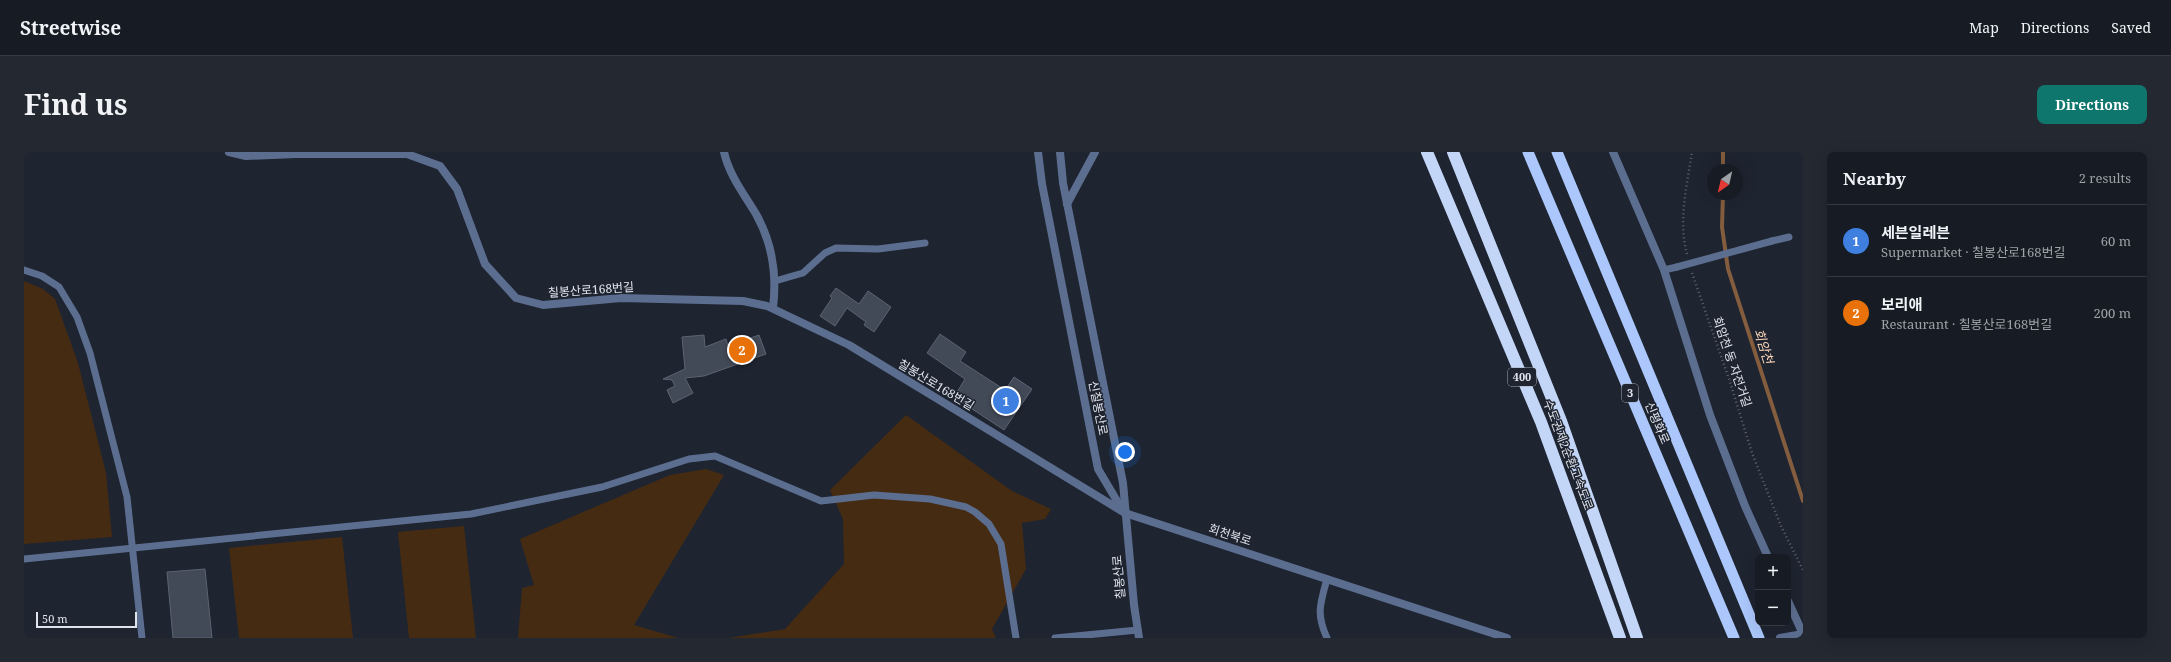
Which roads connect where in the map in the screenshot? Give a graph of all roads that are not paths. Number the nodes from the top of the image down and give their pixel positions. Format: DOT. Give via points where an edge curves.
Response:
graph roads {
  1 [pos="229,152"];
  2 [pos="724,152"];
  3 [pos="1038,152"];
  4 [pos="1060,152"];
  5 [pos="1094,152"];
  6 [pos="1426,152"];
  7 [pos="1453,152"];
  8 [pos="1528,152"];
  9 [pos="1557,152"];
  10 [pos="1613,152"];
  11 [pos="1067,204"];
  12 [pos="1789,237"];
  13 [pos="924,243"];
  14 [pos="24,270"];
  15 [pos="1664,270"];
  16 [pos="775,281"];
  17 [pos="773,308"];
  18 [pos="1125,513"];
  19 [pos="133,549"];
  20 [pos="1767,554"];
  21 [pos="24,559"];
  22 [pos="1327,579"];
  23 [pos="1791,608"];
  24 [pos="1138,634"];
  25 [pos="1758,634"];
  26 [pos="1803,634"];
  27 [pos="1733,636"];
  28 [pos="142,638"];
  29 [pos="1016,638"];
  30 [pos="1055,638"];
  31 [pos="1327,638"];
  32 [pos="1507,638"];
  33 [pos="1620,638"];
  34 [pos="1637,638"];
  35 [pos="1780,638"];
  1 -- 17 [label="street, 칠봉산로168번길" via="246,156 407,154 440,166 457,189 485,264 516,298 543,306 621,298 743,301"];
  2 -- 16 [label="street" via="734,179 757,215 767,238"];
  3 -- 18 [label="street, 신칠봉산로" via="1042,184 1098,469"];
  4 -- 11 [label="street, 신칠봉산로"];
  5 -- 11 [label="street"];
  6 -- 33 [label="highway, 수도권제2순환고속도로 / 400" via="1541,422"];
  7 -- 34 [label="highway, 수도권제2순환고속도로 / 400" via="1560,421"];
  8 -- 27 [label="highway, 신평화로 / 3"];
  9 -- 25 [label="highway, 신평화로 / 3"];
  10 -- 15 [label="street"];
  11 -- 18 [label="street, 신칠봉산로" via="1123,483"];
  12 -- 15 [label="lane, bridge"];
  13 -- 16 [label="lane" via="878,248 836,248 825,253 803,273"];
  14 -- 19 [label="lane" via="42,276 59,287 77,317 90,353 127,497"];
  15 -- 20 [label="street" via="1710,415"];
  16 -- 17 [label="street"];
  17 -- 18 [label="street, 칠봉산로168번길" via="849,345"];
  18 -- 22 [label="street, 회천북로"];
  18 -- 24 [label="street, 칠봉산로"];
  19 -- 21 [label="lane"];
  19 -- 28 [label="lane"];
  19 -- 29 [label="lane" via="471,514 602,486 689,459 715,456 821,501 874,495 930,499 966,507 975,512 989,524 1001,544"];
  22 -- 31 [label="lane" via="1319,613"];
  22 -- 32 [label="street, 회천북로"];
  23 -- 26 [label="street"];
  24 -- 30 [label="lane"];
  26 -- 35 [label="street"];
}
